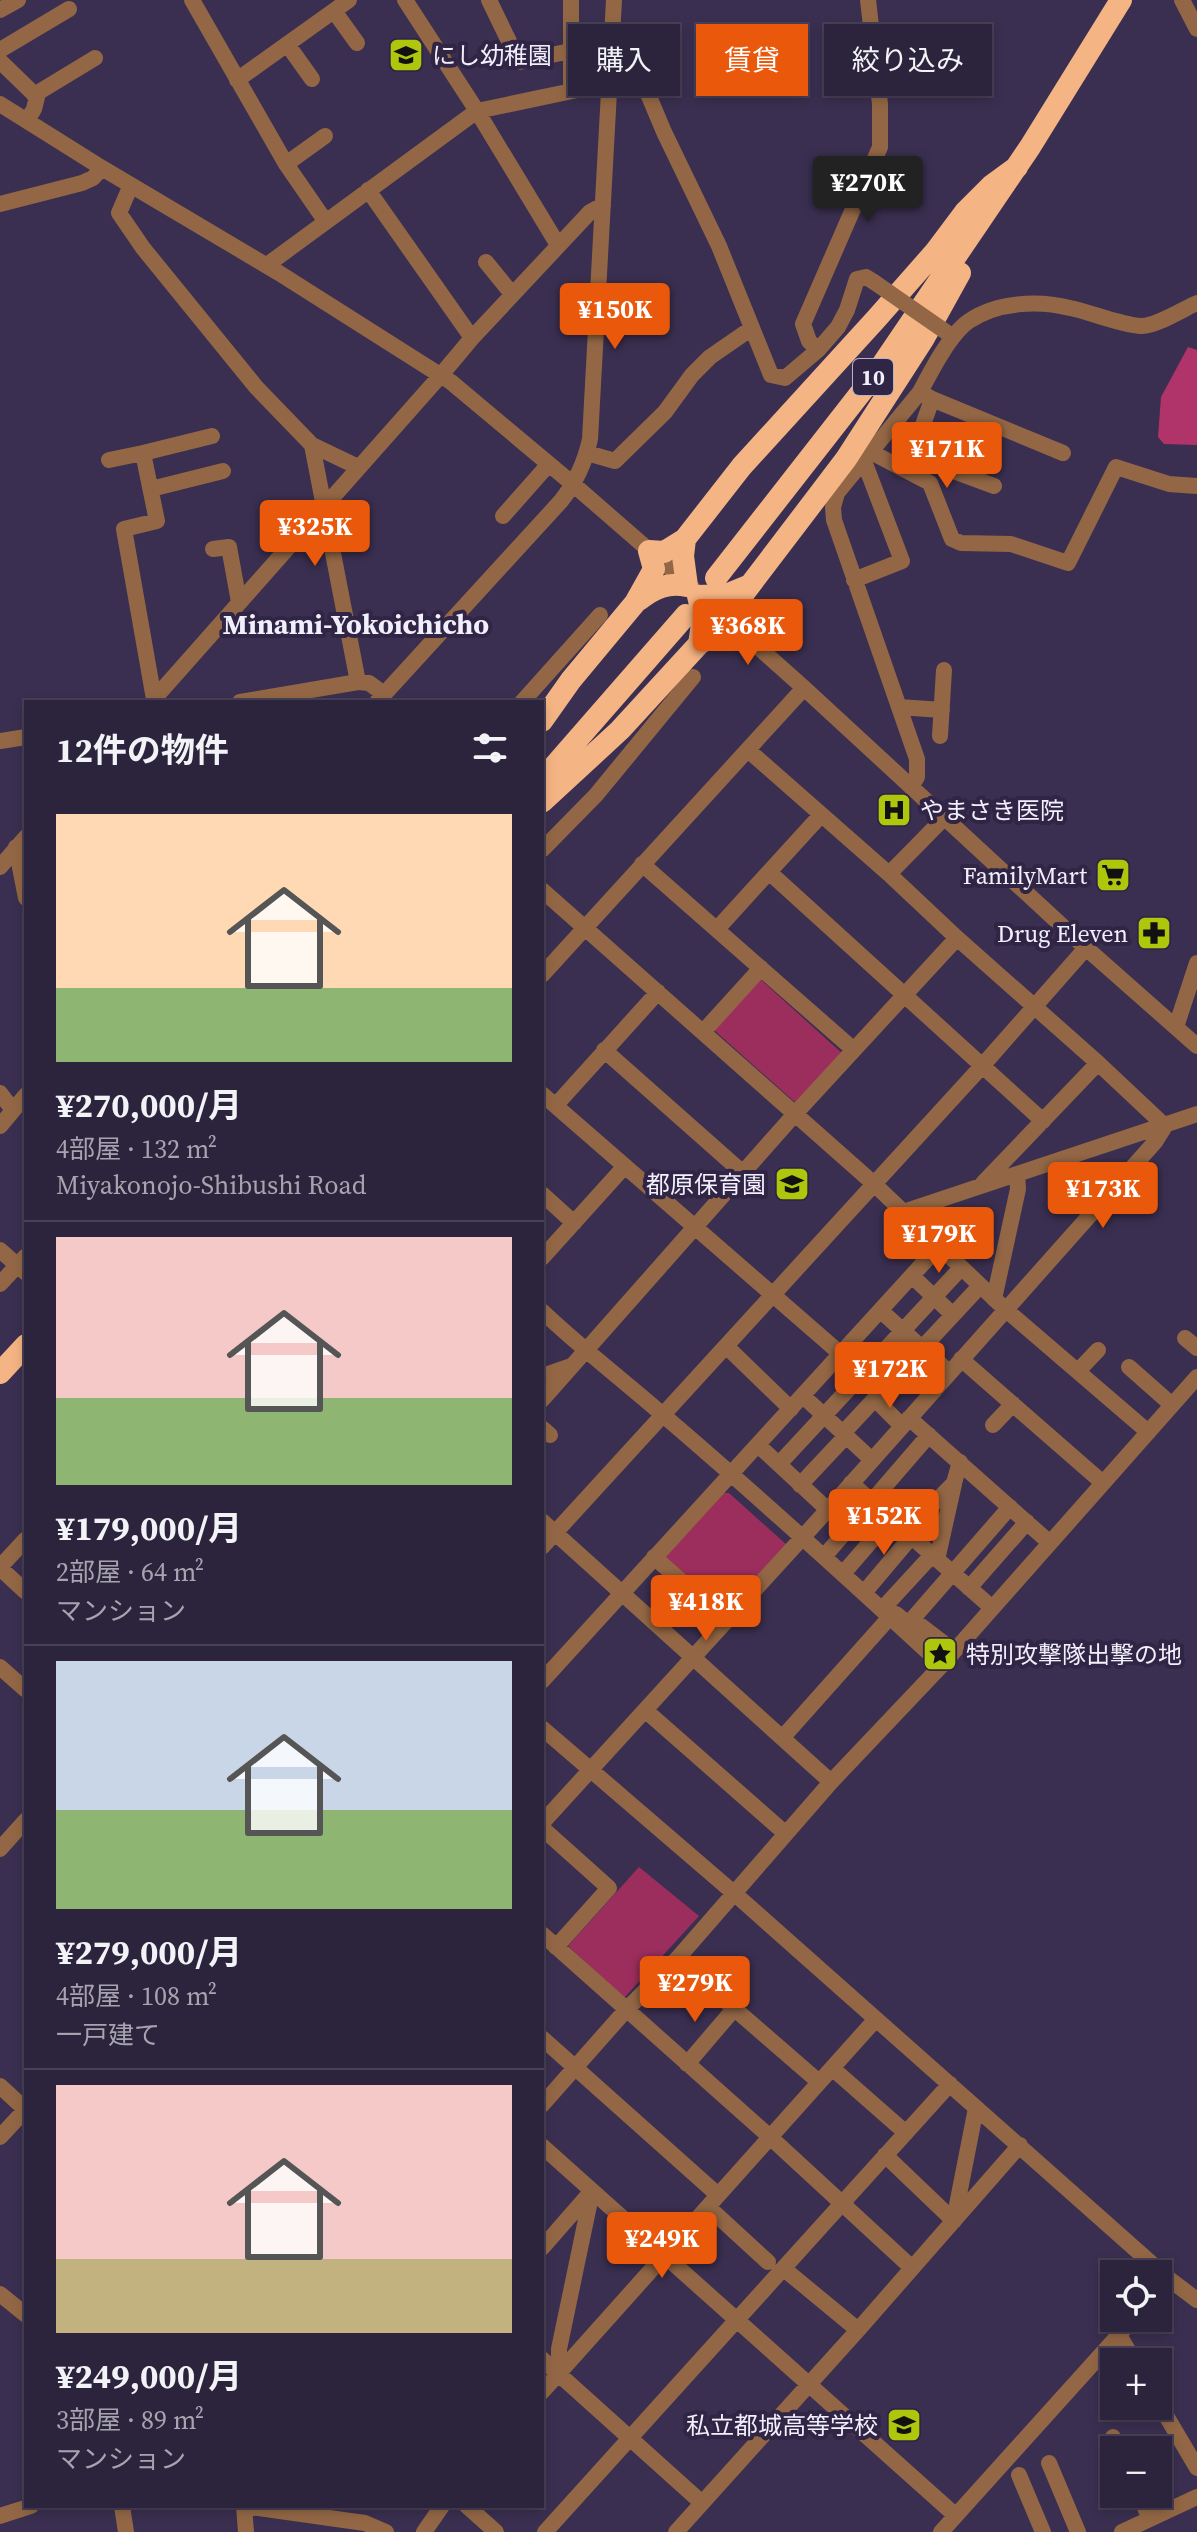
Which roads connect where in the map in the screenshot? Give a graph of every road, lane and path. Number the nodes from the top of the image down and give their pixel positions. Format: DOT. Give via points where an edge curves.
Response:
graph roads {
  1 [pos="18,0"];
  2 [pos="192,0"];
  3 [pos="349,0"];
  4 [pos="405,0"];
  5 [pos="489,0"];
  6 [pos="571,0"];
  7 [pos="614,0"];
  8 [pos="868,0"];
  9 [pos="1121,0"];
  10 [pos="1182,0"];
  11 [pos="69,9"];
  12 [pos="0,10"];
  13 [pos="334,11"];
  14 [pos="571,24"];
  15 [pos="613,24"];
  16 [pos="1197,29"];
  17 [pos="357,43"];
  18 [pos="287,44"];
  19 [pos="0,50"];
  20 [pos="568,51"];
  21 [pos="95,58"];
  22 [pos="0,61"];
  23 [pos="312,79"];
  24 [pos="237,80"];
  25 [pos="568,91"];
  26 [pos="34,95"];
  27 [pos="609,96"];
  28 [pos="649,96"];
  29 [pos="0,104"];
  30 [pos="477,111"];
  31 [pos="27,121"];
  32 [pos="325,136"];
  33 [pos="286,164"];
  34 [pos="1017,167"];
  35 [pos="102,168"];
  36 [pos="131,185"];
  37 [pos="368,190"];
  38 [pos="0,204"];
  39 [pos="603,205"];
  40 [pos="326,222"];
  41 [pos="558,245"];
  42 [pos="486,262"];
  43 [pos="267,265"];
  44 [pos="512,294"];
  45 [pos="1197,303"];
  46 [pos="752,328"];
  47 [pos="951,336"];
  48 [pos="472,338"];
  49 [pos="818,350"];
  50 [pos="441,375"];
  51 [pos="926,395"];
  52 [pos="212,436"];
  53 [pos="312,445"];
  54 [pos="143,453"];
  55 [pos="587,453"];
  56 [pos="1063,453"];
  57 [pos="867,456"];
  58 [pos="109,460"];
  59 [pos="910,463"];
  60 [pos="549,464"];
  61 [pos="358,467"];
  62 [pos="223,471"];
  63 [pos="574,485"];
  64 [pos="994,486"];
  65 [pos="1197,486"];
  66 [pos="151,489"];
  67 [pos="324,507"];
  68 [pos="503,516"];
  69 [pos="685,539"];
  70 [pos="213,549"];
  71 [pos="649,551"];
  72 [pos="716,578"];
  73 [pos="854,580"];
  74 [pos="748,586"];
  75 [pos="691,599"];
  76 [pos="239,602"];
  77 [pos="635,603"];
  78 [pos="600,615"];
  79 [pos="739,632"];
  80 [pos="699,644"];
  81 [pos="944,670"];
  82 [pos="693,677"];
  83 [pos="358,682"];
  84 [pos="804,688"];
  85 [pos="381,698"];
  86 [pos="153,700"];
  87 [pos="252,700"];
  88 [pos="524,700"];
  89 [pos="899,707"];
  90 [pos="942,710"];
  91 [pos="544,718"];
  92 [pos="940,736"];
  93 [pos="24,737"];
  94 [pos="0,741"];
  95 [pos="749,751"];
  96 [pos="544,778"];
  97 [pos="911,787"];
  98 [pos="544,800"];
  99 [pos="821,815"];
  100 [pos="945,817"];
  101 [pos="21,842"];
  102 [pos="544,848"];
  103 [pos="642,864"];
  104 [pos="0,867"];
  105 [pos="769,872"];
  106 [pos="889,874"];
  107 [pos="24,876"];
  108 [pos="544,892"];
  109 [pos="584,928"];
  110 [pos="717,929"];
  111 [pos="957,938"];
  112 [pos="1086,948"];
  113 [pos="1197,963"];
  114 [pos="761,968"];
  115 [pos="544,973"];
  116 [pos="658,992"];
  117 [pos="906,994"];
  118 [pos="1035,1007"];
  119 [pos="1176,1027"];
  120 [pos="703,1032"];
  121 [pos="1197,1046"];
  122 [pos="604,1050"];
  123 [pos="854,1050"];
  124 [pos="1098,1063"];
  125 [pos="983,1065"];
  126 [pos="0,1093"];
  127 [pos="544,1096"];
  128 [pos="24,1097"];
  129 [pos="556,1105"];
  130 [pos="13,1110"];
  131 [pos="1197,1114"];
  132 [pos="794,1115"];
  133 [pos="1043,1121"];
  134 [pos="0,1126"];
  135 [pos="1165,1126"];
  136 [pos="625,1166"];
  137 [pos="743,1173"];
  138 [pos="1017,1174"];
  139 [pos="873,1183"];
  140 [pos="982,1185"];
  141 [pos="544,1196"];
  142 [pos="903,1212"];
  143 [pos="574,1223"];
  144 [pos="693,1227"];
  145 [pos="938,1247"];
  146 [pos="0,1250"];
  147 [pos="544,1256"];
  148 [pos="23,1265"];
  149 [pos="961,1268"];
  150 [pos="912,1276"];
  151 [pos="0,1284"];
  152 [pos="980,1286"];
  153 [pos="773,1296"];
  154 [pos="934,1297"];
  155 [pos="999,1304"];
  156 [pos="881,1311"];
  157 [pos="953,1315"];
  158 [pos="550,1329"];
  159 [pos="903,1330"];
  160 [pos="726,1346"];
  161 [pos="24,1347"];
  162 [pos="923,1348"];
  163 [pos="1098,1350"];
  164 [pos="845,1351"];
  165 [pos="580,1358"];
  166 [pos="961,1359"];
  167 [pos="869,1366"];
  168 [pos="1129,1367"];
  169 [pos="1078,1371"];
  170 [pos="0,1373"];
  171 [pos="949,1373"];
  172 [pos="544,1375"];
  173 [pos="1197,1377"];
  174 [pos="889,1383"];
  175 [pos="803,1396"];
  176 [pos="544,1398"];
  177 [pos="875,1399"];
  178 [pos="1013,1404"];
  179 [pos="1172,1405"];
  180 [pos="791,1409"];
  181 [pos="662,1414"];
  182 [pos="825,1416"];
  183 [pos="906,1422"];
  184 [pos="993,1425"];
  185 [pos="1147,1431"];
  186 [pos="845,1435"];
  187 [pos="929,1435"];
  188 [pos="758,1445"];
  189 [pos="872,1460"];
  190 [pos="960,1462"];
  191 [pos="779,1464"];
  192 [pos="730,1475"];
  193 [pos="851,1483"];
  194 [pos="954,1483"];
  195 [pos="1103,1483"];
  196 [pos="800,1485"];
  197 [pos="872,1502"];
  198 [pos="1010,1507"];
  199 [pos="827,1509"];
  200 [pos="891,1518"];
  201 [pos="1027,1522"];
  202 [pos="544,1523"];
  203 [pos="555,1533"];
  204 [pos="909,1534"];
  205 [pos="807,1537"];
  206 [pos="24,1541"];
  207 [pos="1050,1543"];
  208 [pos="544,1545"];
  209 [pos="828,1552"];
  210 [pos="654,1557"];
  211 [pos="934,1557"];
  212 [pos="0,1567"];
  213 [pos="847,1569"];
  214 [pos="951,1572"];
  215 [pos="868,1588"];
  216 [pos="969,1588"];
  217 [pos="24,1590"];
  218 [pos="622,1592"];
  219 [pos="991,1607"];
  220 [pos="888,1611"];
  221 [pos="725,1620"];
  222 [pos="909,1623"];
  223 [pos="954,1651"];
  224 [pos="692,1658"];
  225 [pos="942,1665"];
  226 [pos="0,1667"];
  227 [pos="544,1679"];
  228 [pos="24,1687"];
  229 [pos="645,1710"];
  230 [pos="544,1730"];
  231 [pos="783,1737"];
  232 [pos="590,1771"];
  233 [pos="831,1782"];
  234 [pos="24,1822"];
  235 [pos="544,1823"];
  236 [pos="544,1827"];
  237 [pos="786,1834"];
  238 [pos="0,1849"];
  239 [pos="735,1894"];
  240 [pos="544,1936"];
  241 [pos="556,1947"];
  242 [pos="677,1959"];
  243 [pos="734,2009"];
  244 [pos="626,2010"];
  245 [pos="876,2019"];
  246 [pos="544,2040"];
  247 [pos="687,2064"];
  248 [pos="574,2067"];
  249 [pos="832,2068"];
  250 [pos="819,2082"];
  251 [pos="950,2084"];
  252 [pos="0,2086"];
  253 [pos="544,2103"];
  254 [pos="24,2107"];
  255 [pos="976,2108"];
  256 [pos="24,2111"];
  257 [pos="906,2133"];
  258 [pos="0,2137"];
  259 [pos="770,2137"];
  260 [pos="1020,2145"];
  261 [pos="544,2148"];
  262 [pos="885,2155"];
  263 [pos="592,2191"];
  264 [pos="713,2201"];
  265 [pos="841,2203"];
  266 [pos="954,2221"];
  267 [pos="544,2246"];
  268 [pos="664,2255"];
  269 [pos="1138,2260"];
  270 [pos="776,2266"];
  271 [pos="911,2267"];
  272 [pos="1172,2289"];
  273 [pos="0,2294"];
  274 [pos="1197,2300"];
  275 [pos="24,2313"];
  276 [pos="735,2320"];
  277 [pos="858,2330"];
  278 [pos="1122,2332"];
  279 [pos="1119,2335"];
  280 [pos="1127,2348"];
  281 [pos="544,2361"];
  282 [pos="559,2373"];
  283 [pos="807,2385"];
  284 [pos="544,2390"];
  285 [pos="1169,2420"];
  286 [pos="629,2439"];
  287 [pos="1049,2463"];
  288 [pos="1197,2468"];
  289 [pos="1019,2475"];
  290 [pos="1197,2497"];
  291 [pos="702,2503"];
  292 [pos="25,2508"];
  293 [pos="122,2508"];
  294 [pos="249,2508"];
  295 [pos="263,2508"];
  296 [pos="441,2508"];
  297 [pos="469,2508"];
  298 [pos="1145,2508"];
  299 [pos="955,2515"];
  300 [pos="0,2516"];
  301 [pos="1150,2519"];
  302 [pos="126,2532"];
  303 [pos="246,2532"];
  304 [pos="386,2532"];
  305 [pos="424,2532"];
  306 [pos="496,2532"];
  307 [pos="545,2532"];
  308 [pos="676,2532"];
  309 [pos="941,2532"];
  310 [pos="1043,2532"];
  311 [pos="1078,2532"];
  312 [pos="1122,2532"];
  1 -- 12 [label="street"];
  2 -- 24 [label="street"];
  3 -- 13 [label="street"];
  4 -- 30 [label="street"];
  5 -- 20 [label="street" via="519,62"];
  6 -- 14 [label="street"];
  7 -- 15 [label="street"];
  8 -- 49 [label="street" via="880,147 803,324"];
  9 -- 34 [label="highway, 10"];
  10 -- 16 [label="street"];
  11 -- 19 [label="street"];
  13 -- 17 [label="street"];
  13 -- 18 [label="street"];
  18 -- 23 [label="street"];
  18 -- 24 [label="street"];
  21 -- 26 [label="street"];
  22 -- 26 [label="street"];
  24 -- 33 [label="street"];
  25 -- 30 [label="street"];
  26 -- 31 [label="street" via="36,103"];
  27 -- 39 [label="street"];
  28 -- 46 [label="street"];
  29 -- 31 [label="street"];
  30 -- 37 [label="street"];
  30 -- 41 [label="street"];
  31 -- 35 [label="street"];
  32 -- 33 [label="street"];
  33 -- 40 [label="street"];
  34 -- 69 [label="highway" via="965,212 742,466"];
  34 -- 72 [label="highway, 10" via="850,408"];
  34 -- 74 [label="highway" via="882,405"];
  35 -- 36 [label="street"];
  35 -- 38 [label="street" via="82,183"];
  36 -- 43 [label="street"];
  36 -- 53 [label="street" via="119,213 143,248 256,387"];
  37 -- 40 [label="street"];
  37 -- 48 [label="street"];
  39 -- 41 [label="street"];
  39 -- 55 [label="street"];
  40 -- 43 [label="street"];
  41 -- 44 [label="street"];
  42 -- 44 [label="street"];
  43 -- 50 [label="street"];
  44 -- 48 [label="street"];
  45 -- 47 [label="street" via="1142,327 1033,302 968,321"];
  46 -- 49 [label="street" via="771,375 785,378"];
  46 -- 55 [label="street" via="710,357 615,461"];
  47 -- 49 [label="street, bridge" via="866,277 857,279 838,327"];
  47 -- 51 [label="street" via="930,373"];
  48 -- 50 [label="street"];
  50 -- 60 [label="street"];
  50 -- 61 [label="street"];
  51 -- 56 [label="street"];
  51 -- 57 [label="street"];
  51 -- 59 [label="street"];
  52 -- 54 [label="street"];
  53 -- 61 [label="street"];
  53 -- 67 [label="street"];
  54 -- 58 [label="street"];
  54 -- 66 [label="street"];
  55 -- 63 [label="street"];
  57 -- 59 [label="street"];
  57 -- 73 [label="street" via="837,493 833,507"];
  57 -- 73 [label="street" via="902,561"];
  59 -- 64 [label="street"];
  59 -- 65 [label="street" via="930,483 952,539 1011,544 1068,563 1116,467 1169,484"];
  60 -- 63 [label="street"];
  60 -- 68 [label="street"];
  61 -- 67 [label="street"];
  62 -- 66 [label="street"];
  63 -- 71 [label="street"];
  63 -- 85 [label="street"];
  66 -- 86 [label="street" via="157,521 124,529"];
  67 -- 76 [label="street"];
  67 -- 83 [label="street"];
  69 -- 71 [label="highway" via="664,552"];
  69 -- 75 [label="highway"];
  70 -- 76 [label="street" via="229,547"];
  71 -- 75 [label="street"];
  71 -- 77 [label="highway" via="654,569"];
  73 -- 89 [label="street"];
  74 -- 75 [label="highway"];
  74 -- 79 [label="highway" via="735,609"];
  75 -- 77 [label="highway" via="677,584 660,587"];
  75 -- 79 [label="street"];
  75 -- 80 [label="highway" via="703,617"];
  75 -- 96 [label="highway"];
  76 -- 86 [label="street"];
  77 -- 91 [label="highway"];
  78 -- 88 [label="street"];
  79 -- 80 [label="highway" via="719,631"];
  79 -- 84 [label="street"];
  80 -- 98 [label="highway" via="620,730"];
  81 -- 90 [label="street"];
  82 -- 102 [label="street" via="596,795"];
  83 -- 85 [label="street" via="369,683"];
  83 -- 87 [label="street"];
  84 -- 95 [label="street"];
  84 -- 97 [label="street"];
  89 -- 90 [label="street"];
  89 -- 97 [label="street" via="917,759"];
  90 -- 92 [label="street"];
  93 -- 94 [label="street"];
  95 -- 99 [label="street"];
  95 -- 103 [label="street"];
  97 -- 100 [label="street"];
  99 -- 105 [label="street"];
  99 -- 106 [label="street"];
  100 -- 106 [label="street"];
  100 -- 112 [label="street"];
  101 -- 104 [label="street"];
  101 -- 107 [label="street"];
  103 -- 109 [label="street"];
  103 -- 110 [label="street"];
  105 -- 110 [label="street"];
  105 -- 117 [label="street"];
  106 -- 111 [label="street"];
  108 -- 109 [label="street"];
  109 -- 115 [label="street"];
  109 -- 116 [label="street"];
  110 -- 114 [label="street"];
  111 -- 117 [label="street"];
  111 -- 118 [label="street"];
  112 -- 118 [label="street"];
  112 -- 119 [label="street"];
  113 -- 119 [label="street"];
  114 -- 120 [label="street"];
  114 -- 123 [label="street"];
  116 -- 120 [label="street"];
  116 -- 122 [label="street"];
  117 -- 123 [label="street"];
  117 -- 125 [label="street"];
  118 -- 124 [label="street"];
  118 -- 125 [label="street"];
  119 -- 121 [label="street"];
  120 -- 132 [label="street"];
  122 -- 129 [label="street"];
  122 -- 137 [label="street"];
  123 -- 132 [label="street"];
  124 -- 133 [label="street"];
  124 -- 135 [label="street"];
  125 -- 133 [label="street"];
  125 -- 139 [label="street"];
  126 -- 130 [label="street"];
  127 -- 129 [label="street"];
  128 -- 130 [label="street"];
  129 -- 136 [label="street"];
  130 -- 134 [label="street"];
  131 -- 135 [label="street"];
  132 -- 137 [label="street"];
  132 -- 139 [label="street"];
  133 -- 140 [label="street"];
  135 -- 138 [label="street"];
  135 -- 155 [label="street"];
  136 -- 143 [label="street"];
  136 -- 144 [label="street"];
  137 -- 144 [label="street"];
  138 -- 140 [label="street"];
  138 -- 155 [label="street"];
  139 -- 142 [label="street"];
  139 -- 153 [label="street"];
  140 -- 142 [label="street"];
  141 -- 143 [label="street"];
  142 -- 145 [label="street"];
  143 -- 147 [label="street"];
  144 -- 153 [label="street"];
  144 -- 165 [label="street"];
  145 -- 149 [label="street"];
  145 -- 150 [label="street"];
  146 -- 148 [label="street"];
  148 -- 151 [label="street"];
  149 -- 152 [label="street"];
  149 -- 154 [label="street"];
  150 -- 154 [label="street"];
  150 -- 156 [label="street"];
  152 -- 155 [label="street"];
  152 -- 157 [label="street"];
  153 -- 160 [label="street"];
  153 -- 164 [label="street"];
  154 -- 157 [label="street"];
  154 -- 159 [label="street"];
  155 -- 166 [label="street"];
  155 -- 169 [label="street"];
  156 -- 159 [label="street"];
  156 -- 164 [label="street"];
  157 -- 162 [label="street"];
  158 -- 165 [label="street"];
  159 -- 162 [label="street"];
  159 -- 167 [label="street"];
  160 -- 180 [label="street"];
  160 -- 181 [label="street"];
  161 -- 170 [label="highway"];
  162 -- 171 [label="street"];
  162 -- 174 [label="street"];
  163 -- 169 [label="street"];
  164 -- 167 [label="street"];
  164 -- 175 [label="street"];
  165 -- 172 [label="street"];
  165 -- 176 [label="street"];
  165 -- 181 [label="street"];
  166 -- 171 [label="street"];
  166 -- 178 [label="street"];
  167 -- 174 [label="street"];
  167 -- 182 [label="street"];
  168 -- 179 [label="street"];
  169 -- 185 [label="street"];
  171 -- 183 [label="street"];
  173 -- 179 [label="street"];
  174 -- 177 [label="street"];
  175 -- 180 [label="street"];
  175 -- 182 [label="street"];
  177 -- 183 [label="street"];
  177 -- 186 [label="street"];
  178 -- 184 [label="street"];
  178 -- 195 [label="street"];
  179 -- 185 [label="street"];
  180 -- 188 [label="street"];
  181 -- 192 [label="street"];
  181 -- 203 [label="street"];
  182 -- 186 [label="street"];
  182 -- 191 [label="street"];
  183 -- 187 [label="street"];
  183 -- 189 [label="street"];
  185 -- 195 [label="street"];
  186 -- 189 [label="street"];
  186 -- 196 [label="street"];
  187 -- 190 [label="street"];
  187 -- 197 [label="street"];
  188 -- 191 [label="street"];
  188 -- 192 [label="street"];
  189 -- 193 [label="street"];
  190 -- 194 [label="street"];
  190 -- 198 [label="street"];
  191 -- 196 [label="street"];
  192 -- 205 [label="street"];
  192 -- 210 [label="street"];
  193 -- 197 [label="street"];
  193 -- 199 [label="street"];
  194 -- 204 [label="street"];
  194 -- 211 [label="street"];
  195 -- 207 [label="street"];
  196 -- 199 [label="street"];
  197 -- 200 [label="street"];
  197 -- 209 [label="street"];
  198 -- 201 [label="street"];
  198 -- 214 [label="street"];
  199 -- 205 [label="street"];
  200 -- 204 [label="street"];
  200 -- 213 [label="street"];
  201 -- 207 [label="street"];
  201 -- 216 [label="street"];
  202 -- 203 [label="street"];
  203 -- 208 [label="street"];
  203 -- 218 [label="street"];
  204 -- 211 [label="street"];
  204 -- 215 [label="street"];
  205 -- 209 [label="street"];
  205 -- 220 [label="street"];
  205 -- 221 [label="street"];
  206 -- 212 [label="street"];
  207 -- 219 [label="street"];
  209 -- 213 [label="street"];
  210 -- 218 [label="street"];
  210 -- 221 [label="street"];
  211 -- 214 [label="street"];
  211 -- 220 [label="street"];
  212 -- 217 [label="street"];
  213 -- 215 [label="street"];
  214 -- 216 [label="street"];
  214 -- 222 [label="street"];
  215 -- 220 [label="street"];
  216 -- 219 [label="street"];
  218 -- 224 [label="street"];
  218 -- 227 [label="street"];
  219 -- 223 [label="street"];
  220 -- 222 [label="street"];
  220 -- 225 [label="street"];
  220 -- 231 [label="street"];
  221 -- 224 [label="street"];
  222 -- 223 [label="street" via="916,1622"];
  223 -- 225 [label="street"];
  224 -- 229 [label="street"];
  224 -- 231 [label="street"];
  225 -- 233 [label="street"];
  226 -- 228 [label="street"];
  229 -- 232 [label="street"];
  229 -- 237 [label="street"];
  230 -- 232 [label="street"];
  231 -- 233 [label="street"];
  232 -- 235 [label="street"];
  232 -- 239 [label="street"];
  233 -- 237 [label="street"];
  234 -- 238 [label="street"];
  236 -- 241 [label="street" via="609,1888"];
  237 -- 239 [label="street"];
  239 -- 242 [label="street"];
  239 -- 245 [label="street"];
  240 -- 241 [label="street"];
  241 -- 244 [label="street"];
  242 -- 243 [label="street"];
  242 -- 244 [label="street"];
  243 -- 247 [label="street"];
  243 -- 250 [label="street"];
  244 -- 247 [label="street"];
  244 -- 248 [label="street"];
  245 -- 249 [label="street"];
  245 -- 251 [label="street"];
  246 -- 248 [label="street"];
  247 -- 259 [label="street"];
  248 -- 253 [label="street"];
  248 -- 264 [label="street"];
  249 -- 250 [label="street"];
  249 -- 257 [label="street"];
  250 -- 259 [label="street"];
  251 -- 255 [label="street"];
  251 -- 257 [label="street"];
  252 -- 254 [label="street"];
  255 -- 260 [label="street"];
  255 -- 266 [label="street"];
  256 -- 258 [label="street"];
  257 -- 262 [label="street"];
  259 -- 264 [label="street"];
  259 -- 265 [label="street"];
  260 -- 266 [label="street"];
  260 -- 269 [label="street"];
  261 -- 263 [label="street"];
  262 -- 265 [label="street"];
  262 -- 266 [label="street"];
  263 -- 267 [label="street"];
  263 -- 268 [label="street"];
  263 -- 282 [label="street" via="559,2349"];
  264 -- 268 [label="street"];
  264 -- 270 [label="street"];
  265 -- 270 [label="street"];
  265 -- 271 [label="street"];
  266 -- 271 [label="street"];
  268 -- 276 [label="street"];
  268 -- 282 [label="street"];
  270 -- 276 [label="street"];
  270 -- 277 [label="street"];
  271 -- 277 [label="street"];
  272 -- 274 [label="street"];
  273 -- 275 [label="street"];
  276 -- 283 [label="street"];
  276 -- 286 [label="street"];
  277 -- 283 [label="street"];
  278 -- 279 [label="street"];
  279 -- 280 [label="street"];
  279 -- 299 [label="street"];
  281 -- 282 [label="street"];
  282 -- 284 [label="street"];
  282 -- 286 [label="street"];
  283 -- 291 [label="street"];
  283 -- 299 [label="street"];
  285 -- 288 [label="street"];
  286 -- 291 [label="street"];
  286 -- 307 [label="street"];
  287 -- 311 [label="street"];
  289 -- 310 [label="street"];
  290 -- 301 [label="street"];
  291 -- 308 [label="street"];
  292 -- 300 [label="street"];
  293 -- 302 [label="street"];
  294 -- 303 [label="street"];
  295 -- 304 [label="street" via="365,2523"];
  296 -- 305 [label="street"];
  297 -- 306 [label="street"];
  298 -- 301 [label="street"];
  299 -- 309 [label="street"];
  301 -- 312 [label="street"];
}
